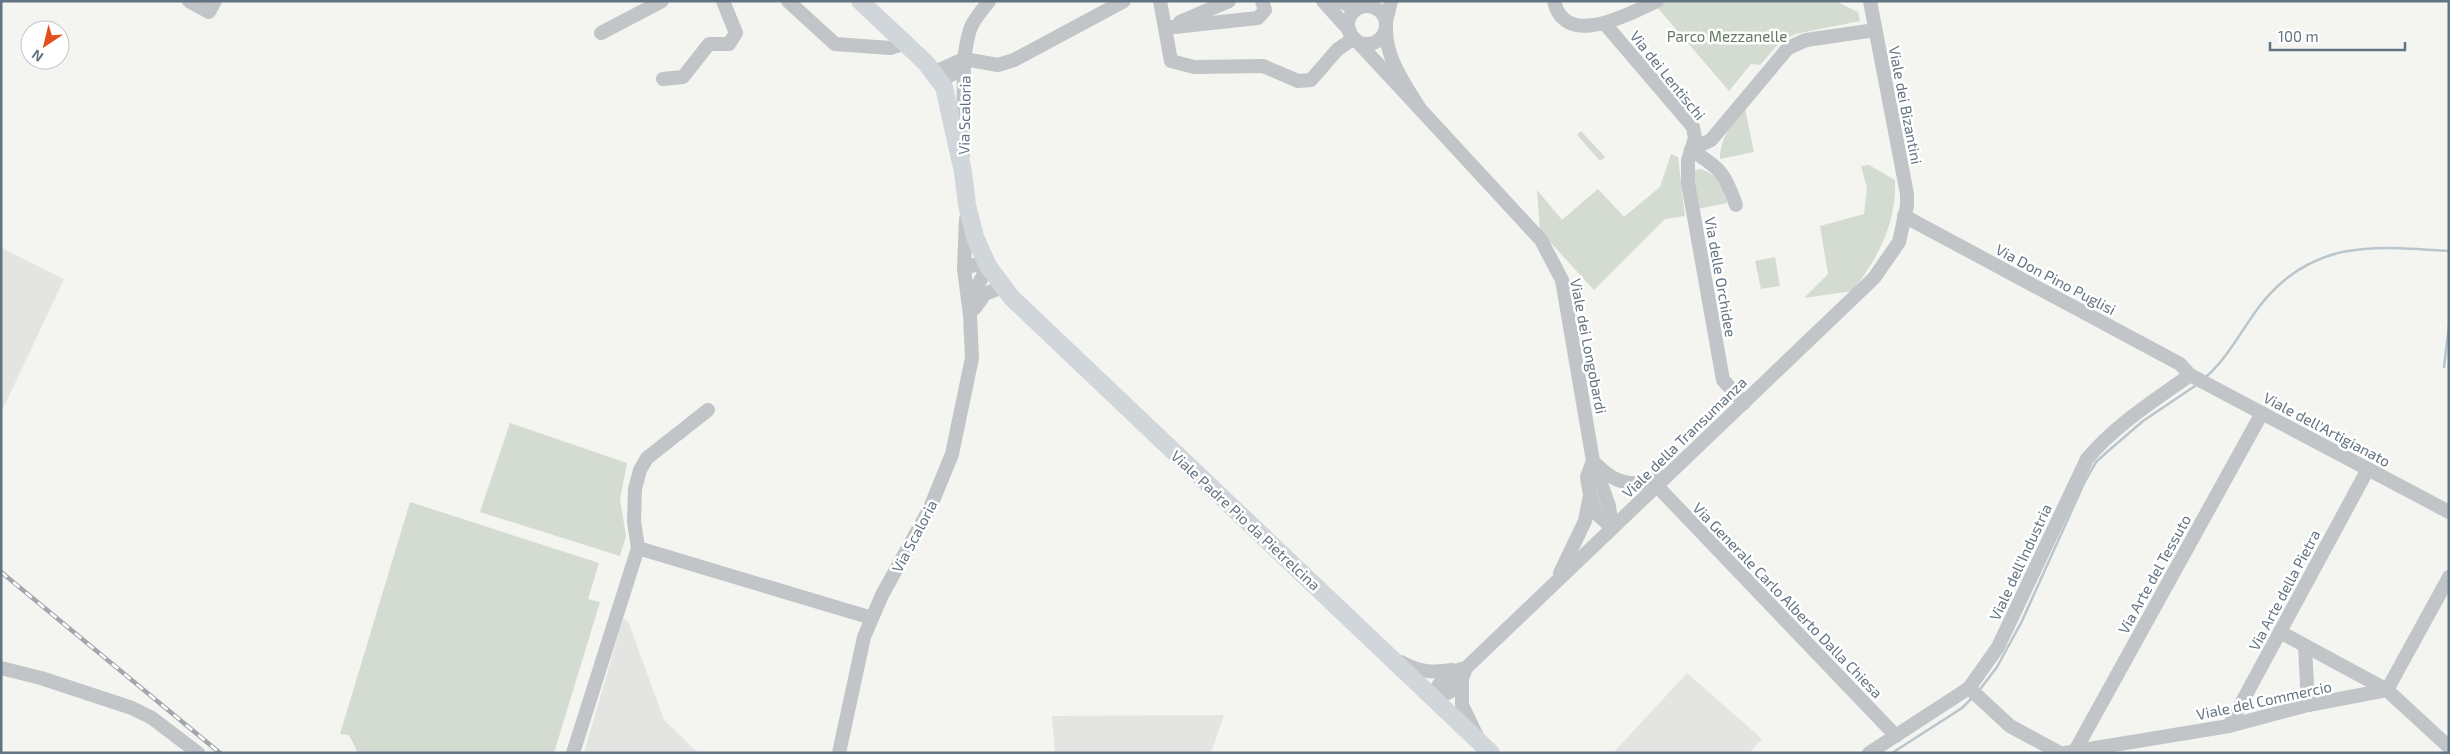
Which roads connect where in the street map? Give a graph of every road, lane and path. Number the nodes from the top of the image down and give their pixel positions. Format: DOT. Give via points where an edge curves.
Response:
graph roads {
  1 [pos="189,1"];
  2 [pos="723,1"];
  3 [pos="788,1"];
  4 [pos="989,1"];
  5 [pos="1124,1"];
  6 [pos="1160,1"];
  7 [pos="1229,1"];
  8 [pos="1262,1"];
  9 [pos="1323,1"];
  10 [pos="1338,1"];
  11 [pos="1391,1"];
  12 [pos="1554,1"];
  13 [pos="1657,1"];
  14 [pos="1870,1"];
  15 [pos="862,2"];
  16 [pos="653,3"];
  17 [pos="1369,4"];
  18 [pos="212,7"];
  19 [pos="1605,24"];
  20 [pos="1386,25"];
  21 [pos="1165,28"];
  22 [pos="1875,30"];
  23 [pos="601,33"];
  24 [pos="1352,35"];
  25 [pos="906,43"];
  26 [pos="964,59"];
  27 [pos="937,76"];
  28 [pos="663,79"];
  29 [pos="1420,109"];
  30 [pos="1692,150"];
  31 [pos="963,172"];
  32 [pos="1736,205"];
  33 [pos="967,206"];
  34 [pos="1904,216"];
  35 [pos="988,266"];
  36 [pos="964,269"];
  37 [pos="1002,287"];
  38 [pos="970,315"];
  39 [pos="2190,375"];
  40 [pos="1744,403"];
  41 [pos="708,410"];
  42 [pos="2262,413"];
  43 [pos="1593,460"];
  44 [pos="2368,469"];
  45 [pos="1667,476"];
  46 [pos="1656,486"];
  47 [pos="1590,495"];
  48 [pos="2449,512"];
  49 [pos="1612,528"];
  50 [pos="638,548"];
  51 [pos="2449,577"];
  52 [pos="1555,582"];
  53 [pos="872,618"];
  54 [pos="2280,632"];
  55 [pos="2305,646"];
  56 [pos="1391,656"];
  57 [pos="1,668"];
  58 [pos="1459,669"];
  59 [pos="1462,682"];
  60 [pos="1969,688"];
  61 [pos="2387,690"];
  62 [pos="1434,697"];
  63 [pos="2308,706"];
  64 [pos="2229,726"];
  65 [pos="1896,736"];
  66 [pos="2449,747"];
  67 [pos="1486,748"];
  68 [pos="2070,752"];
  69 [pos="198,753"];
  70 [pos="573,753"];
  71 [pos="839,753"];
  72 [pos="1870,753"];
  73 [pos="2060,753"];
  1 -- 18 [label="street"];
  2 -- 28 [label="street" via="736,33 729,44 709,44 683,77"];
  3 -- 25 [label="street" via="835,44 890,48"];
  4 -- 26 [label="street, Via Scaloria" via="971,27"];
  5 -- 26 [label="street" via="1014,60 998,65"];
  6 -- 21 [label="street"];
  7 -- 21 [label="street"];
  8 -- 21 [label="street" via="1265,10 1258,18"];
  9 -- 24 [label="street, Viale dei Longobardi"];
  10 -- 17 [label="street" via="1354,7"];
  11 -- 20 [label="street"];
  12 -- 19 [label="street" via="1560,15 1572,23"];
  13 -- 19 [label="street"];
  14 -- 22 [label="street, Viale dei Bizantini"];
  15 -- 25 [label="main road, Via Scaloria"];
  16 -- 23 [label="street"];
  17 -- 20 [label="street" via="1384,16"];
  17 -- 24 [label="street" via="1351,15"];
  19 -- 30 [label="street, Via dei Lentischi" via="1693,127"];
  20 -- 24 [label="street" via="1376,42 1365,44"];
  20 -- 29 [label="street, Viale dei Longobardi" via="1393,62"];
  21 -- 24 [label="street" via="1172,61 1194,67 1263,66 1298,81 1311,80"];
  22 -- 30 [label="street" via="1806,40 1788,48 1711,140"];
  22 -- 34 [label="street, Viale dei Bizantini" via="1907,194"];
  24 -- 29 [label="street, Viale dei Longobardi"];
  25 -- 27 [label="main road, Via Scaloria"];
  26 -- 27 [label="street" via="953,76"];
  26 -- 31 [label="street, Via Scaloria"];
  27 -- 31 [label="main road, Via Scaloria" via="947,95"];
  29 -- 43 [label="street, Viale dei Longobardi" via="1542,240 1562,280"];
  30 -- 32 [label="street" via="1716,165 1728,181"];
  30 -- 40 [label="street, Via delle Orchidee" via="1688,160 1688,183 1723,380"];
  31 -- 33 [label="main road, Via Scaloria"];
  33 -- 35 [label="main road, Via Scaloria" via="975,237"];
  33 -- 36 [label="street, Via Scaloria"];
  34 -- 39 [label="street, Via Don Pino Puglisi" via="2180,364"];
  34 -- 40 [label="street, Viale della Transumanza" via="1899,242 1874,278"];
  35 -- 36 [label="street" via="974,265"];
  35 -- 37 [label="main road, Via Scaloria"];
  35 -- 38 [label="street, Via Scaloria" via="977,287"];
  36 -- 38 [label="street, Via Scaloria"];
  37 -- 38 [label="street" via="985,294"];
  37 -- 56 [label="main road, Viale Padre Pio da Pietrelcina"];
  38 -- 53 [label="street, Via Scaloria" via="972,358 952,454 930,508"];
  39 -- 42 [label="street, Viale dell'Artigianato"];
  39 -- 60 [label="street, Viale dell'Industria" via="2101,442 2087,460 1998,647"];
  40 -- 45 [label="street, Viale della Transumanza"];
  41 -- 50 [label="street" via="646,458 635,489 634,520"];
  42 -- 44 [label="street, Viale dell'Artigianato"];
  42 -- 68 [label="street, Via Arte del Tessuto"];
  43 -- 45 [label="street" via="1606,474 1623,483 1647,482"];
  43 -- 47 [label="street, Viale dei Longobardi" via="1587,477"];
  43 -- 49 [label="street, Viale dei Longobardi" via="1609,506"];
  44 -- 48 [label="street, Viale dell'Artigianato"];
  44 -- 54 [label="street, Via Arte della Pietra"];
  45 -- 46 [label="street, Viale della Transumanza"];
  46 -- 49 [label="street, Viale della Transumanza"];
  46 -- 65 [label="street, Via Generale Carlo Alberto Dalla Chiesa"];
  47 -- 49 [label="street, Viale dei Longobardi" via="1597,514"];
  47 -- 52 [label="street, Viale dei Longobardi" via="1585,521"];
  49 -- 52 [label="street, Viale della Transumanza"];
  50 -- 53 [label="street"];
  50 -- 70 [label="street"];
  51 -- 61 [label="street"];
  52 -- 58 [label="street, Viale della Transumanza"];
  53 -- 71 [label="street, Via Scaloria" via="864,637"];
  54 -- 55 [label="street"];
  54 -- 64 [label="street, Via Arte della Pietra"];
  55 -- 61 [label="street"];
  55 -- 63 [label="street"];
  56 -- 58 [label="street" via="1414,670 1430,673"];
  56 -- 62 [label="main road, Viale Padre Pio da Pietrelcina"];
  57 -- 69 [label="street" via="132,708 152,718"];
  58 -- 59 [label="street"];
  58 -- 62 [label="street, Viale della Transumanza" via="1436,687"];
  59 -- 62 [label="street" via="1445,696"];
  59 -- 67 [label="street" via="1462,705"];
  60 -- 65 [label="street, Viale dell'Industria"];
  60 -- 73 [label="street" via="2010,726"];
  61 -- 63 [label="street, Viale del Commercio"];
  61 -- 66 [label="street"];
  62 -- 67 [label="main road, Viale Padre Pio da Pietrelcina"];
  63 -- 64 [label="street, Viale del Commercio"];
  64 -- 68 [label="street, Viale del Commercio"];
  65 -- 72 [label="street, Viale dell'Industria"];
}
